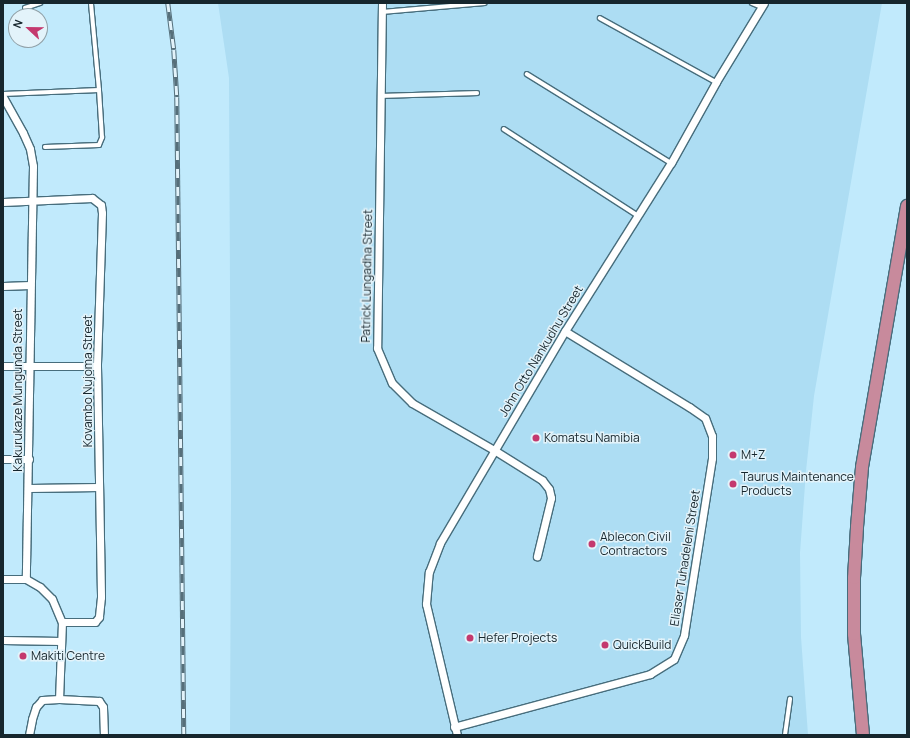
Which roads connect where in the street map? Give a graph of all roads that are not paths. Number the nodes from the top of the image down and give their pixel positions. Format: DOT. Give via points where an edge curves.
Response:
graph roads {
  1 [pos="40,3"];
  2 [pos="91,3"];
  3 [pos="382,3"];
  4 [pos="485,3"];
  5 [pos="752,3"];
  6 [pos="763,5"];
  7 [pos="25,8"];
  8 [pos="382,12"];
  9 [pos="600,18"];
  10 [pos="527,74"];
  11 [pos="716,82"];
  12 [pos="99,90"];
  13 [pos="477,93"];
  14 [pos="3,95"];
  15 [pos="381,96"];
  16 [pos="504,129"];
  17 [pos="45,147"];
  18 [pos="671,163"];
  19 [pos="3,202"];
  20 [pos="31,202"];
  21 [pos="907,206"];
  22 [pos="637,215"];
  23 [pos="30,285"];
  24 [pos="3,286"];
  25 [pos="565,331"];
  26 [pos="3,366"];
  27 [pos="29,366"];
  28 [pos="97,366"];
  29 [pos="494,450"];
  30 [pos="29,458"];
  31 [pos="3,459"];
  32 [pos="99,487"];
  33 [pos="29,488"];
  34 [pos="537,556"];
  35 [pos="3,579"];
  36 [pos="26,579"];
  37 [pos="62,622"];
  38 [pos="3,640"];
  39 [pos="61,642"];
  40 [pos="59,699"];
  41 [pos="790,699"];
  42 [pos="454,727"];
  43 [pos="29,735"];
  44 [pos="104,735"];
  45 [pos="457,735"];
  46 [pos="785,735"];
  47 [pos="863,735"];
  1 -- 7 [label="lane"];
  2 -- 12 [label="lane"];
  3 -- 8 [label="street, Patrick Lungadha Street"];
  4 -- 8 [label="lane"];
  5 -- 6 [label="lane"];
  6 -- 11 [label="street, John Otto Nankudhu Street"];
  8 -- 15 [label="street, Patrick Lungadha Street"];
  9 -- 11 [label="lane"];
  10 -- 18 [label="lane"];
  11 -- 18 [label="street, John Otto Nankudhu Street"];
  12 -- 14 [label="lane"];
  12 -- 17 [label="lane" via="102,138 99,145"];
  13 -- 15 [label="lane"];
  14 -- 20 [label="street, Kakurukaze Mungunda Street" via="30,149 33,166"];
  15 -- 29 [label="street, Patrick Lungadha Street" via="377,348 392,383 412,403"];
  16 -- 22 [label="lane"];
  18 -- 22 [label="street, John Otto Nankudhu Street"];
  19 -- 20 [label="street, Kovambo Nujoma Street"];
  20 -- 23 [label="street, Kakurukaze Mungunda Street"];
  20 -- 28 [label="street, Kovambo Nujoma Street" via="92,198 100,205 102,213"];
  21 -- 47 [label="highway" via="862,467 854,578 854,634"];
  22 -- 25 [label="street, John Otto Nankudhu Street"];
  23 -- 24 [label="street"];
  23 -- 27 [label="street, Kakurukaze Mungunda Street"];
  25 -- 29 [label="street, John Otto Nankudhu Street"];
  25 -- 42 [label="street, Eliaser Tuhadeleni Street" via="705,418 712,436 712,458 684,635 674,659 650,674"];
  26 -- 27 [label="street"];
  27 -- 28 [label="street"];
  27 -- 30 [label="street, Kakurukaze Mungunda Street"];
  28 -- 32 [label="street, Kovambo Nujoma Street"];
  29 -- 34 [label="street, Patrick Lungadha Street" via="542,480 549,489 551,498"];
  29 -- 42 [label="street, John Otto Nankudhu Street" via="440,542 426,589 426,604"];
  30 -- 31 [label="street"];
  30 -- 33 [label="street, Kakurukaze Mungunda Street"];
  32 -- 33 [label="street"];
  32 -- 37 [label="street, Kovambo Nujoma Street" via="99,617 95,622"];
  33 -- 36 [label="street, Kakurukaze Mungunda Street"];
  35 -- 36 [label="street"];
  36 -- 37 [label="street" via="40,587 52,599"];
  37 -- 39 [label="street"];
  38 -- 39 [label="street"];
  39 -- 40 [label="street"];
  40 -- 43 [label="street" via="42,700 36,708"];
  40 -- 44 [label="street" via="99,701 103,707"];
  41 -- 46 [label="lane"];
  42 -- 45 [label="street, John Otto Nankudhu Street"];
}
